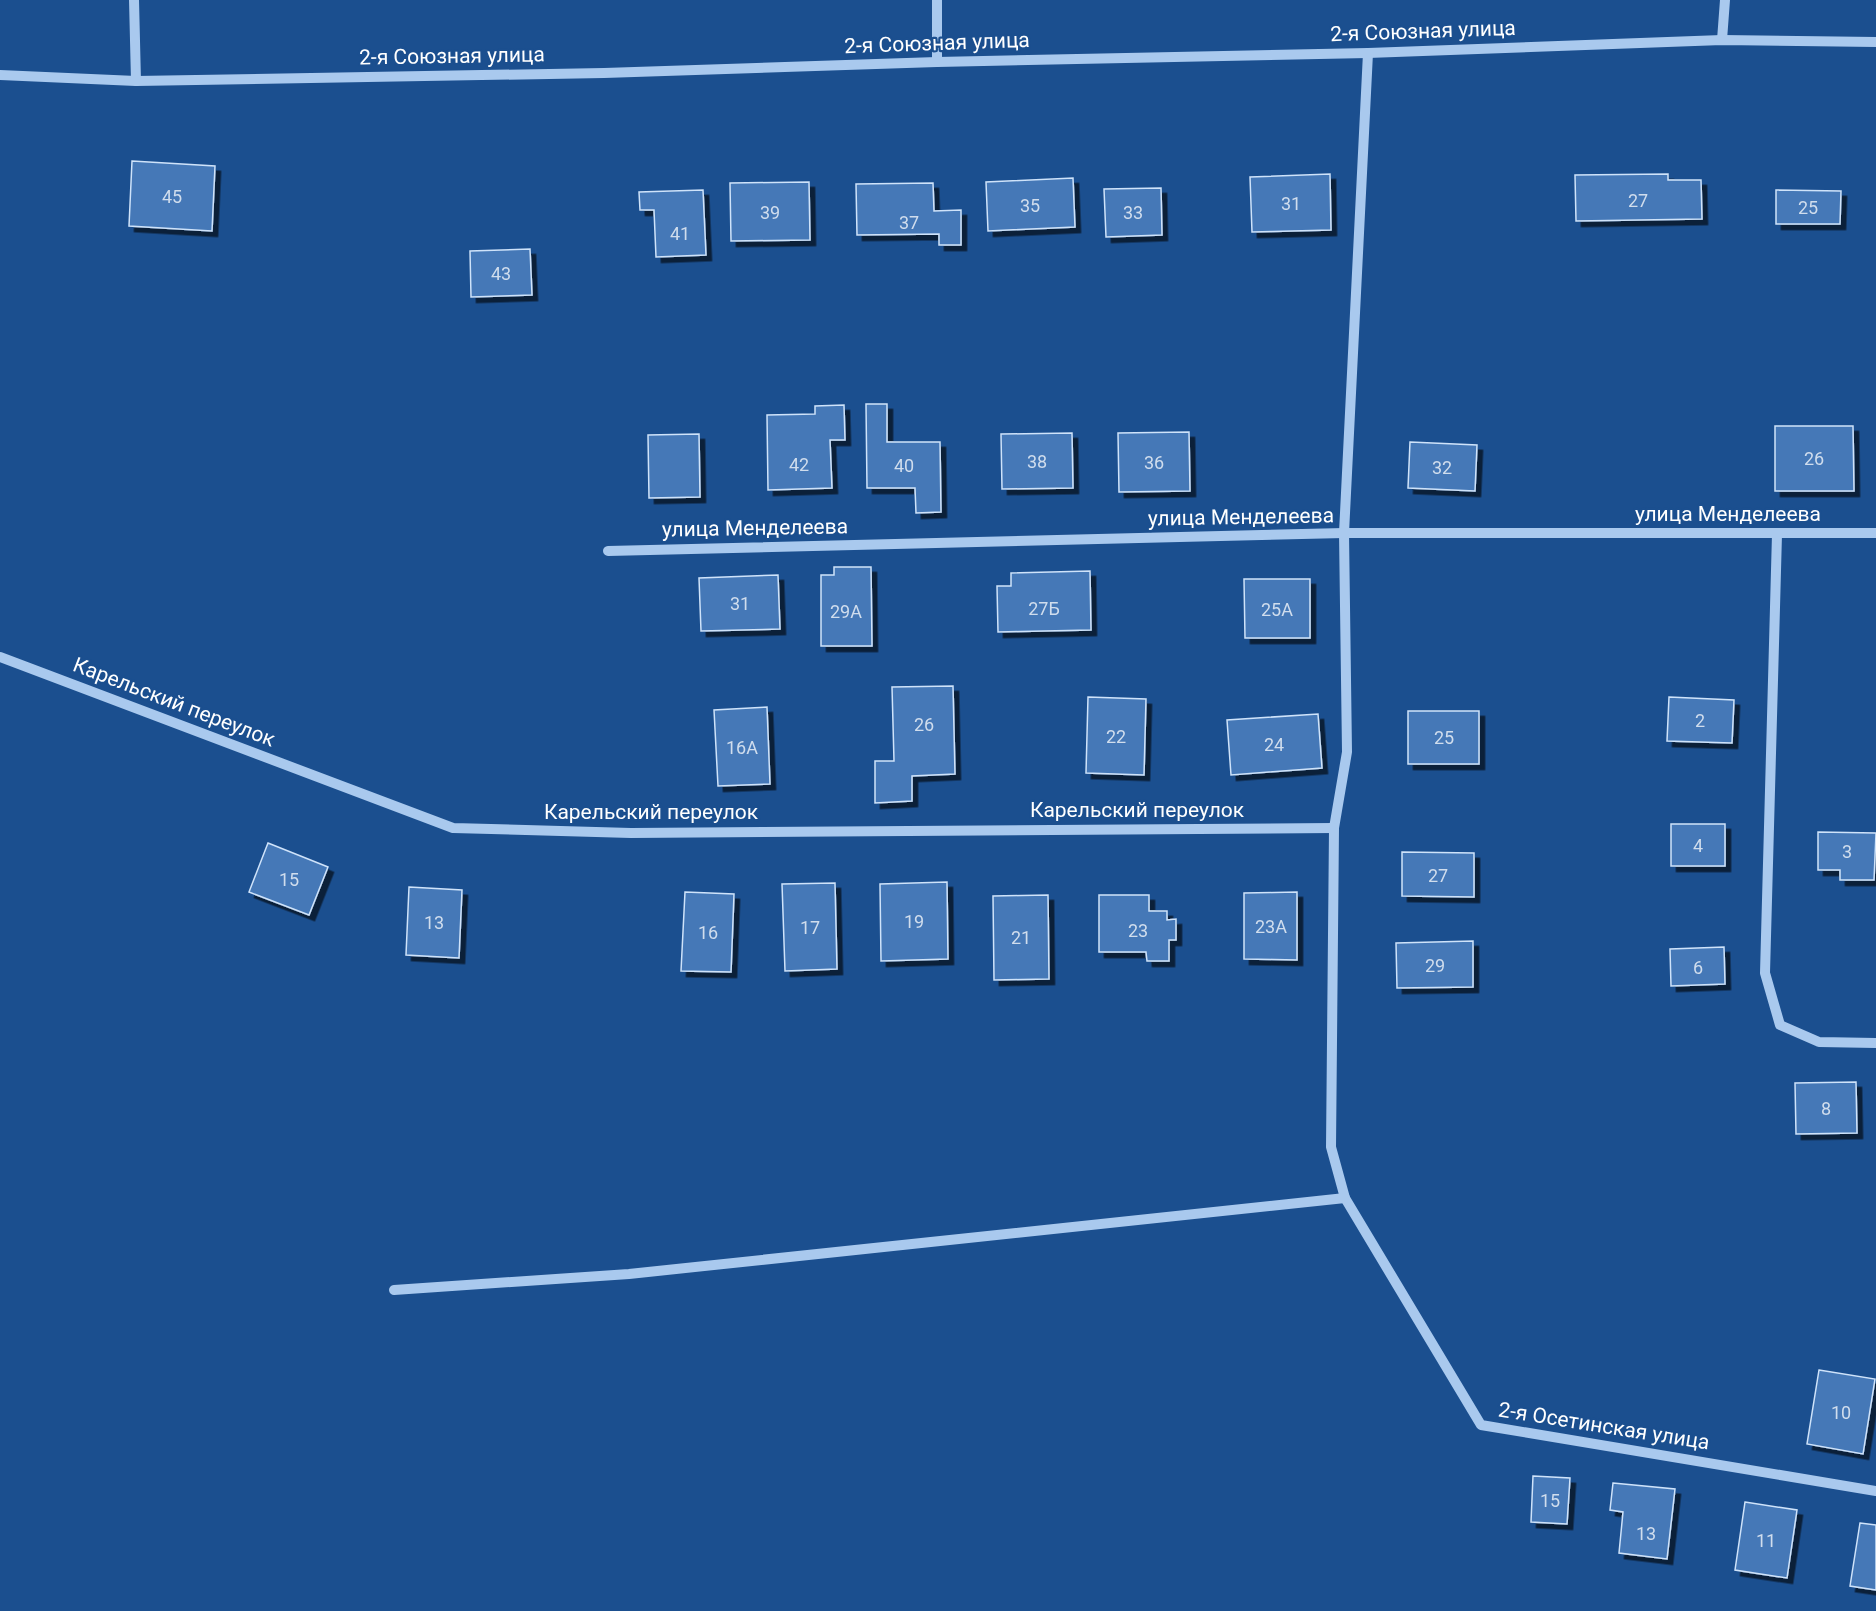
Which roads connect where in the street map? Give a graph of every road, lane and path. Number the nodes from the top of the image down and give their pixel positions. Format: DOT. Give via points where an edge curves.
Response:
graph roads {
  1 [pos="134,0"];
  2 [pos="937,0"];
  3 [pos="1725,0"];
  4 [pos="1722,40"];
  5 [pos="1876,42"];
  6 [pos="1368,53"];
  7 [pos="938,62"];
  8 [pos="0,75"];
  9 [pos="136,81"];
  10 [pos="1876,533"];
  11 [pos="1344,534"];
  12 [pos="1777,534"];
  13 [pos="608,552"];
  14 [pos="0,657"];
  15 [pos="1334,828"];
  16 [pos="1876,1043"];
  17 [pos="1345,1198"];
  18 [pos="394,1290"];
  19 [pos="1876,1491"];
  1 -- 9 [label="street"];
  2 -- 7 [label="street"];
  3 -- 4 [label="street"];
  4 -- 5 [label="street, 2-я Союзная улица"];
  4 -- 6 [label="street, 2-я Союзная улица"];
  6 -- 7 [label="street, 2-я Союзная улица"];
  6 -- 11 [label="street, 2-я Осетинская улица"];
  7 -- 9 [label="street, 2-я Союзная улица" via="604,73"];
  8 -- 9 [label="street, 2-я Союзная улица"];
  10 -- 12 [label="street, улица Менделеева"];
  11 -- 12 [label="street, улица Менделеева"];
  11 -- 13 [label="street, улица Менделеева"];
  11 -- 15 [label="street, 2-я Осетинская улица" via="1347,752"];
  12 -- 16 [label="street" via="1765,974 1780,1025 1819,1042"];
  14 -- 15 [label="street, Карельский переулок" via="453,828 631,833"];
  15 -- 17 [label="street, 2-я Осетинская улица" via="1331,1147"];
  17 -- 18 [label="street" via="629,1274"];
  17 -- 19 [label="street, 2-я Осетинская улица" via="1481,1425"];
}
